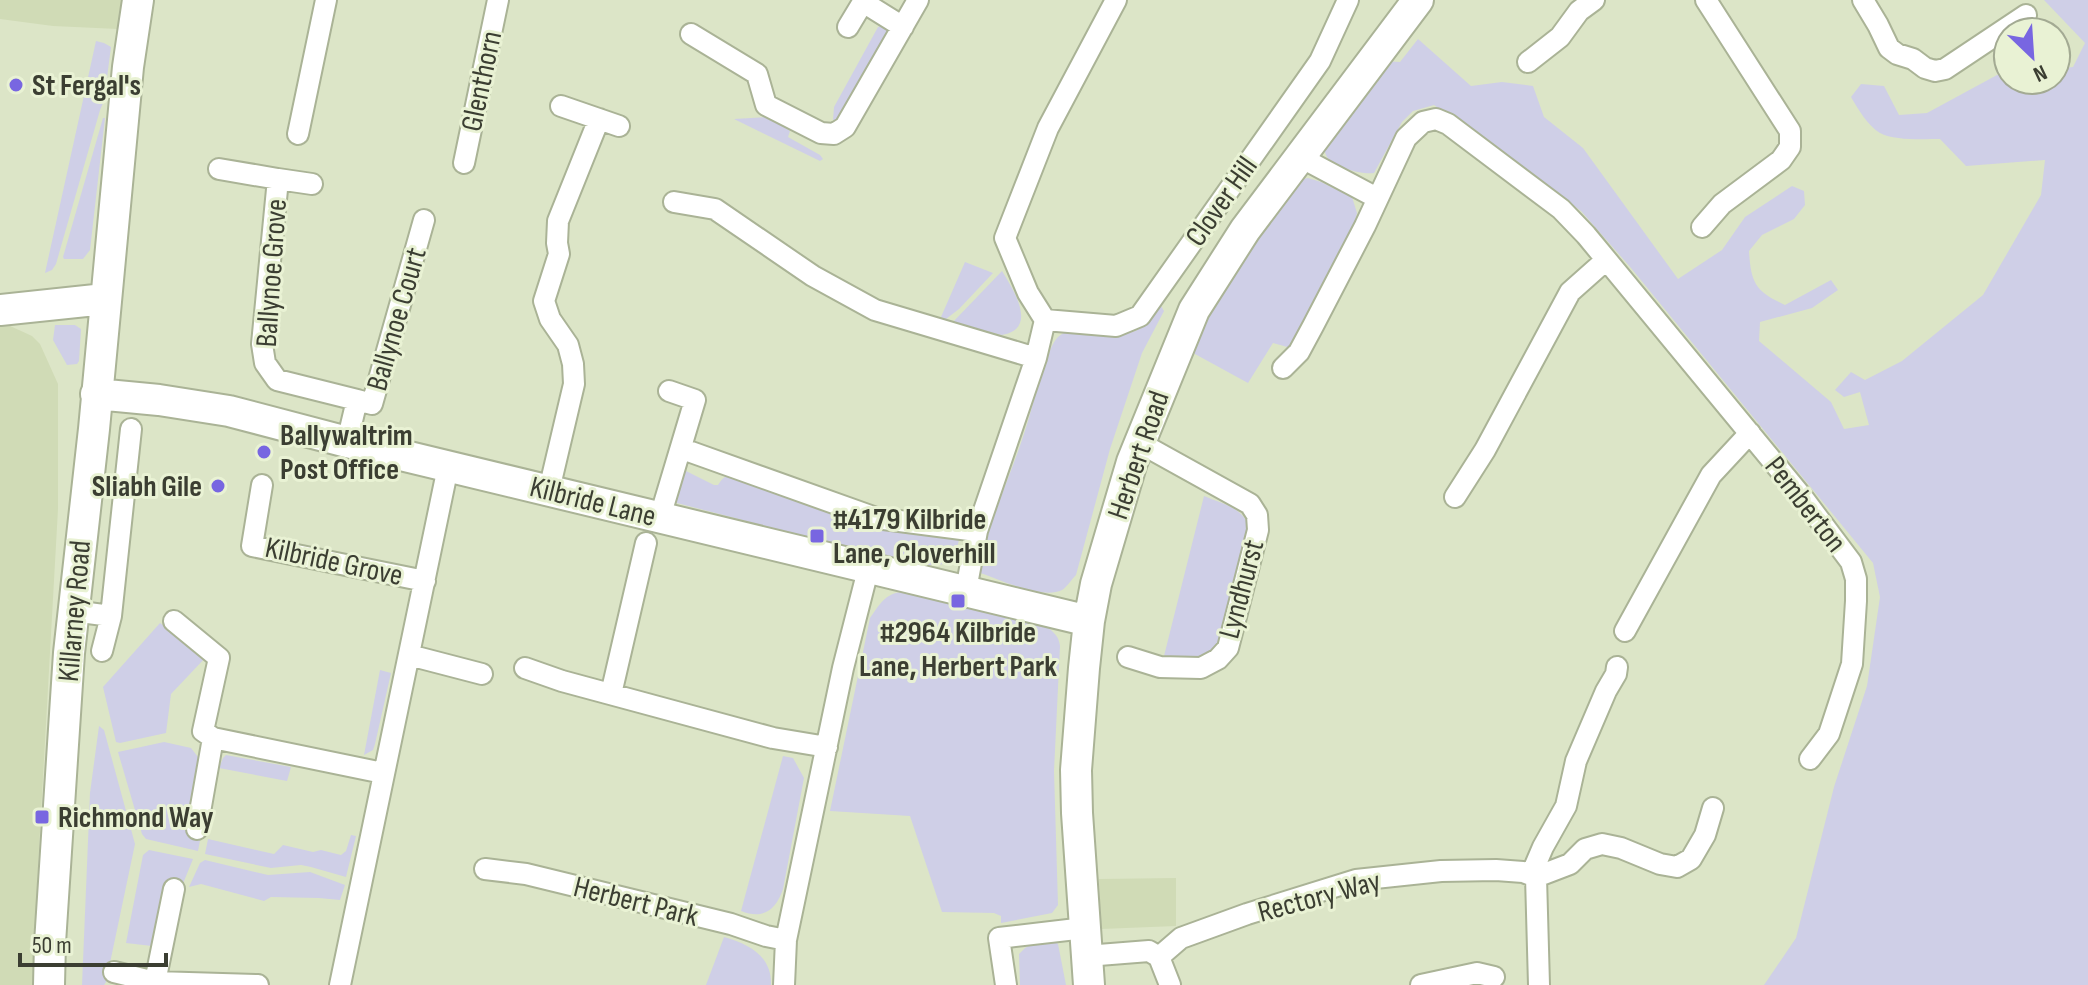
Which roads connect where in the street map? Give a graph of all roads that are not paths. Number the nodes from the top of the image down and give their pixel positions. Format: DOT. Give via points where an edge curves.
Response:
graph roads {
  1 [pos="138,0"];
  2 [pos="326,0"];
  3 [pos="498,0"];
  4 [pos="918,0"];
  5 [pos="1116,0"];
  6 [pos="1348,0"];
  7 [pos="1418,0"];
  8 [pos="1706,0"];
  9 [pos="1863,0"];
  10 [pos="864,1"];
  11 [pos="1580,4"];
  12 [pos="2026,15"];
  13 [pos="848,27"];
  14 [pos="903,27"];
  15 [pos="691,34"];
  16 [pos="1528,62"];
  17 [pos="561,106"];
  18 [pos="599,119"];
  19 [pos="619,126"];
  20 [pos="298,134"];
  21 [pos="1300,157"];
  22 [pos="464,163"];
  23 [pos="219,169"];
  24 [pos="278,179"];
  25 [pos="312,184"];
  26 [pos="1377,198"];
  27 [pos="674,202"];
  28 [pos="424,220"];
  29 [pos="1702,227"];
  30 [pos="1606,260"];
  31 [pos="105,299"];
  32 [pos="0,310"];
  33 [pos="1045,320"];
  34 [pos="1036,358"];
  35 [pos="1283,368"];
  36 [pos="669,391"];
  37 [pos="96,394"];
  38 [pos="357,400"];
  39 [pos="131,429"];
  40 [pos="1750,433"];
  41 [pos="347,442"];
  42 [pos="1140,443"];
  43 [pos="691,452"];
  44 [pos="448,467"];
  45 [pos="262,485"];
  46 [pos="549,490"];
  47 [pos="1455,497"];
  48 [pos="653,530"];
  49 [pos="977,531"];
  50 [pos="869,566"];
  51 [pos="425,581"];
  52 [pos="966,590"];
  53 [pos="73,611"];
  54 [pos="111,616"];
  55 [pos="174,621"];
  56 [pos="1089,621"];
  57 [pos="1625,631"];
  58 [pos="102,651"];
  59 [pos="409,655"];
  60 [pos="1128,657"];
  61 [pos="1617,667"];
  62 [pos="525,668"];
  63 [pos="482,674"];
  64 [pos="611,694"];
  65 [pos="213,738"];
  66 [pos="827,747"];
  67 [pos="1810,759"];
  68 [pos="383,773"];
  69 [pos="1713,808"];
  70 [pos="197,829"];
  71 [pos="485,869"];
  72 [pos="1534,876"];
  73 [pos="174,889"];
  74 [pos="786,940"];
  75 [pos="1087,956"];
  76 [pos="1159,957"];
  77 [pos="114,972"];
  78 [pos="1494,977"];
  79 [pos="155,982"];
  80 [pos="1431,984"];
  81 [pos="49,985"];
  82 [pos="258,985"];
  83 [pos="340,985"];
  84 [pos="784,985"];
  85 [pos="1006,985"];
  86 [pos="1170,985"];
  87 [pos="1539,985"];
  1 -- 31 [label="street, Killarney Road"];
  2 -- 20 [label="street"];
  3 -- 22 [label="street, Glenthorn"];
  4 -- 14 [label="street"];
  5 -- 33 [label="street" via="1048,128 1005,238"];
  6 -- 33 [label="street, Clover Hill" via="1320,61 1140,316 1116,326"];
  7 -- 21 [label="street, Herbert Road"];
  8 -- 29 [label="street" via="1790,131 1790,147"];
  9 -- 12 [label="street" via="1889,48 1935,71"];
  10 -- 13 [label="street"];
  10 -- 14 [label="street"];
  11 -- 16 [label="street" via="1560,37"];
  14 -- 15 [label="street" via="845,127 834,134 821,133 766,105 757,74"];
  17 -- 18 [label="street"];
  18 -- 19 [label="street"];
  18 -- 46 [label="street" via="558,221 559,254 544,301 568,345 574,384"];
  21 -- 26 [label="street"];
  21 -- 42 [label="street, Herbert Road" via="1194,310"];
  23 -- 24 [label="street, Ballynoe Grove"];
  24 -- 25 [label="street, Ballynoe Grove"];
  24 -- 38 [label="street, Ballynoe Grove" via="262,344 265,363 277,380"];
  26 -- 30 [label="street, Pemberton" via="1406,138 1423,122 1436,119 1561,209"];
  26 -- 35 [label="street, Pemberton" via="1299,352"];
  27 -- 34 [label="street" via="715,209 813,276 875,310"];
  28 -- 38 [label="street, Ballynoe Court" via="372,404"];
  30 -- 40 [label="street, Pemberton"];
  30 -- 47 [label="street" via="1570,292"];
  31 -- 32 [label="street"];
  31 -- 37 [label="street, Killarney Road"];
  33 -- 34 [label="street"];
  34 -- 49 [label="street"];
  36 -- 48 [label="street" via="695,400"];
  37 -- 41 [label="street, Kilbride Lane" via="229,411"];
  37 -- 53 [label="street, Killarney Road"];
  38 -- 41 [label="street"];
  39 -- 54 [label="street"];
  40 -- 57 [label="street, Pemberton" via="1711,475"];
  40 -- 67 [label="street, Pemberton" via="1851,562 1856,579 1852,664 1829,734"];
  41 -- 44 [label="street, Kilbride Lane"];
  42 -- 56 [label="street, Herbert Road"];
  42 -- 60 [label="street, Lyndhurst" via="1250,504 1258,530 1228,648 1218,659 1201,668 1160,667"];
  43 -- 49 [label="street" via="876,518"];
  44 -- 46 [label="street, Kilbride Lane"];
  44 -- 51 [label="street, Kilbride Grove"];
  45 -- 51 [label="street, Kilbride Grove" via="252,546"];
  46 -- 48 [label="street, Kilbride Lane"];
  48 -- 50 [label="street, Kilbride Lane"];
  48 -- 64 [label="street"];
  49 -- 52 [label="street"];
  50 -- 52 [label="street, Kilbride Lane"];
  50 -- 66 [label="street"];
  51 -- 59 [label="street, Kilbride Grove"];
  52 -- 56 [label="street, Kilbride Lane"];
  53 -- 54 [label="street"];
  53 -- 81 [label="street, Killarney Road"];
  54 -- 58 [label="street"];
  55 -- 65 [label="street" via="219,658 203,731"];
  56 -- 75 [label="street, Herbert Road" via="1076,770"];
  59 -- 63 [label="street"];
  59 -- 68 [label="street, Kilbride Grove"];
  61 -- 72 [label="street"];
  62 -- 64 [label="street"];
  64 -- 66 [label="street" via="773,738"];
  65 -- 68 [label="street"];
  65 -- 70 [label="street"];
  66 -- 74 [label="street"];
  68 -- 83 [label="street, Kilbride Grove"];
  69 -- 72 [label="street" via="1691,859 1677,867 1602,844 1585,849 1570,864"];
  71 -- 74 [label="street, Herbert Park"];
  72 -- 76 [label="street, Rectory Way" via="1441,871 1356,880 1181,938"];
  72 -- 87 [label="street"];
  73 -- 79 [label="street"];
  74 -- 84 [label="street"];
  75 -- 76 [label="street" via="1149,951"];
  75 -- 85 [label="street" via="999,938"];
  76 -- 86 [label="street"];
  77 -- 79 [label="street"];
  78 -- 80 [label="street" via="1477,973"];
  79 -- 82 [label="street"];
}
